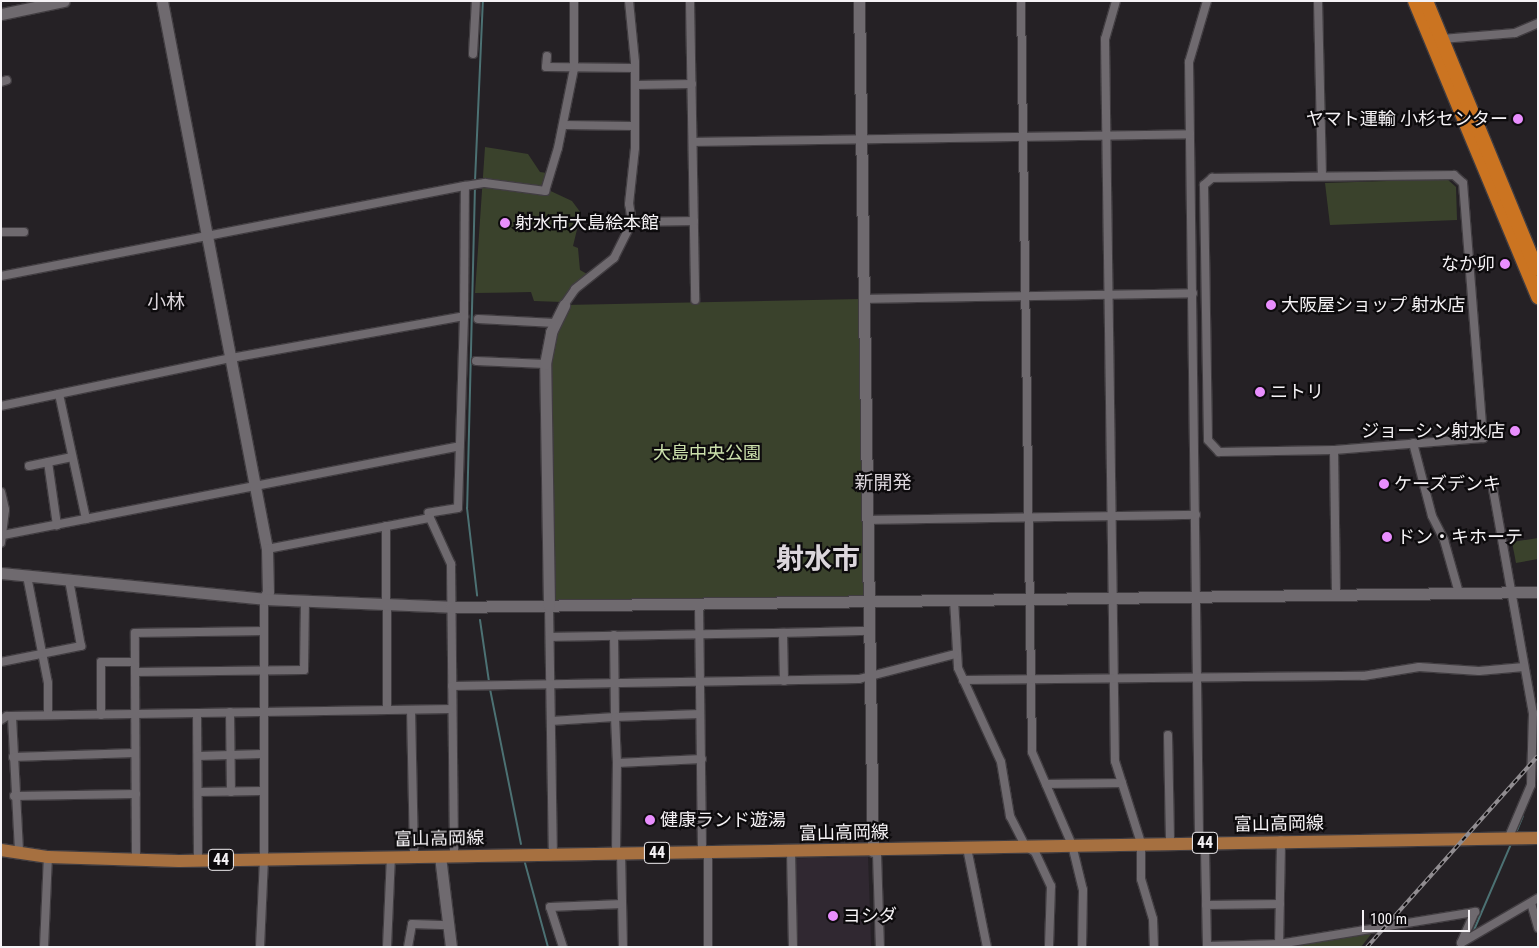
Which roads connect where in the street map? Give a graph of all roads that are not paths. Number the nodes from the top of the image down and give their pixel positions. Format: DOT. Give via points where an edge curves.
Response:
graph roads {
  1 [pos="64,1"];
  2 [pos="162,1"];
  3 [pos="476,1"];
  4 [pos="574,1"];
  5 [pos="629,1"];
  6 [pos="690,1"];
  7 [pos="859,1"];
  8 [pos="1021,1"];
  9 [pos="1116,1"];
  10 [pos="1207,1"];
  11 [pos="1318,1"];
  12 [pos="1414,1"];
  13 [pos="1426,1"];
  14 [pos="1,14"];
  15 [pos="1538,23"];
  16 [pos="1442,39"];
  17 [pos="473,54"];
  18 [pos="547,56"];
  19 [pos="635,68"];
  20 [pos="574,69"];
  21 [pos="692,84"];
  22 [pos="635,85"];
  23 [pos="564,125"];
  24 [pos="634,126"];
  25 [pos="1190,134"];
  26 [pos="1106,136"];
  27 [pos="1023,137"];
  28 [pos="860,140"];
  29 [pos="693,142"];
  30 [pos="1322,176"];
  31 [pos="465,186"];
  32 [pos="694,221"];
  33 [pos="632,222"];
  34 [pos="1,232"];
  35 [pos="24,232"];
  36 [pos="208,236"];
  37 [pos="1535,275"];
  38 [pos="1,276"];
  39 [pos="1193,293"];
  40 [pos="1107,295"];
  41 [pos="1025,296"];
  42 [pos="1538,297"];
  43 [pos="863,299"];
  44 [pos="695,300"];
  45 [pos="564,305"];
  46 [pos="464,316"];
  47 [pos="478,319"];
  48 [pos="554,323"];
  49 [pos="231,358"];
  50 [pos="476,361"];
  51 [pos="545,364"];
  52 [pos="59,394"];
  53 [pos="1,406"];
  54 [pos="1413,443"];
  55 [pos="459,446"];
  56 [pos="1334,450"];
  57 [pos="72,457"];
  58 [pos="48,462"];
  59 [pos="29,466"];
  60 [pos="256,486"];
  61 [pos="1494,489"];
  62 [pos="1,492"];
  63 [pos="428,513"];
  64 [pos="1196,515"];
  65 [pos="1111,516"];
  66 [pos="1028,517"];
  67 [pos="86,519"];
  68 [pos="867,520"];
  69 [pos="57,525"];
  70 [pos="386,526"];
  71 [pos="2,539"];
  72 [pos="267,549"];
  73 [pos="1,573"];
  74 [pos="28,576"];
  75 [pos="69,580"];
  76 [pos="1511,592"];
  77 [pos="1538,592"];
  78 [pos="1459,594"];
  79 [pos="1336,595"];
  80 [pos="1198,597"];
  81 [pos="264,598"];
  82 [pos="1112,598"];
  83 [pos="1030,599"];
  84 [pos="954,600"];
  85 [pos="305,601"];
  86 [pos="868,602"];
  87 [pos="699,604"];
  88 [pos="386,606"];
  89 [pos="549,606"];
  90 [pos="451,607"];
  91 [pos="262,631"];
  92 [pos="867,631"];
  93 [pos="783,633"];
  94 [pos="700,634"];
  95 [pos="614,635"];
  96 [pos="550,637"];
  97 [pos="42,654"];
  98 [pos="955,654"];
  99 [pos="1,662"];
  100 [pos="134,662"];
  101 [pos="1524,667"];
  102 [pos="262,671"];
  103 [pos="134,672"];
  104 [pos="1198,676"];
  105 [pos="1113,677"];
  106 [pos="868,678"];
  107 [pos="1030,679"];
  108 [pos="963,680"];
  109 [pos="784,681"];
  110 [pos="700,682"];
  111 [pos="615,684"];
  112 [pos="551,685"];
  113 [pos="452,686"];
  114 [pos="452,709"];
  115 [pos="387,710"];
  116 [pos="411,710"];
  117 [pos="230,712"];
  118 [pos="262,712"];
  119 [pos="197,713"];
  120 [pos="1535,713"];
  121 [pos="134,714"];
  122 [pos="700,714"];
  123 [pos="101,715"];
  124 [pos="48,716"];
  125 [pos="12,717"];
  126 [pos="615,717"];
  127 [pos="1,720"];
  128 [pos="551,721"];
  129 [pos="1168,736"];
  130 [pos="135,753"];
  131 [pos="262,754"];
  132 [pos="230,755"];
  133 [pos="198,756"];
  134 [pos="13,757"];
  135 [pos="702,759"];
  136 [pos="617,762"];
  137 [pos="1122,783"];
  138 [pos="1046,784"];
  139 [pos="1534,785"];
  140 [pos="263,791"];
  141 [pos="198,792"];
  142 [pos="231,792"];
  143 [pos="136,794"];
  144 [pos="14,796"];
  145 [pos="1538,838"];
  146 [pos="1508,839"];
  147 [pos="1281,840"];
  148 [pos="1141,843"];
  149 [pos="1170,843"];
  150 [pos="1202,843"];
  151 [pos="1072,845"];
  152 [pos="1025,846"];
  153 [pos="967,848"];
  154 [pos="1,850"];
  155 [pos="873,850"];
  156 [pos="18,852"];
  157 [pos="791,852"];
  158 [pos="553,853"];
  159 [pos="619,853"];
  160 [pos="705,853"];
  161 [pos="440,856"];
  162 [pos="454,856"];
  163 [pos="48,857"];
  164 [pos="391,857"];
  165 [pos="414,857"];
  166 [pos="136,860"];
  167 [pos="198,860"];
  168 [pos="264,860"];
  169 [pos="1534,900"];
  170 [pos="622,904"];
  171 [pos="1280,904"];
  172 [pos="1206,905"];
  173 [pos="448,925"];
  174 [pos="1538,928"];
  175 [pos="880,944"];
  176 [pos="1460,945"];
  177 [pos="1207,946"];
  178 [pos="1279,946"];
  179 [pos="44,947"];
  180 [pos="260,947"];
  181 [pos="387,947"];
  182 [pos="408,947"];
  183 [pos="451,947"];
  184 [pos="563,947"];
  185 [pos="623,947"];
  186 [pos="708,947"];
  187 [pos="794,947"];
  188 [pos="888,947"];
  189 [pos="988,947"];
  190 [pos="1049,947"];
  191 [pos="1082,947"];
  192 [pos="1154,947"];
  1 -- 14 [label="street"];
  2 -- 36 [label="street"];
  3 -- 17 [label="street"];
  4 -- 20 [label="street"];
  5 -- 19 [label="street"];
  6 -- 21 [label="street"];
  7 -- 28 [label="street"];
  8 -- 27 [label="street"];
  9 -- 26 [label="street" via="1104,39"];
  10 -- 25 [label="street" via="1189,62"];
  11 -- 30 [label="street"];
  12 -- 37 [label="highway"];
  13 -- 16 [label="highway"];
  15 -- 16 [label="street" via="1515,34"];
  16 -- 37 [label="highway"];
  18 -- 20 [label="street" via="546,68"];
  19 -- 20 [label="street"];
  19 -- 22 [label="street"];
  20 -- 23 [label="street"];
  21 -- 22 [label="street"];
  21 -- 29 [label="street"];
  22 -- 24 [label="street"];
  23 -- 24 [label="street"];
  23 -- 31 [label="street" via="545,191 485,183"];
  24 -- 33 [label="street" via="629,204"];
  25 -- 26 [label="street"];
  25 -- 39 [label="street"];
  26 -- 27 [label="street"];
  26 -- 40 [label="street"];
  27 -- 28 [label="street"];
  27 -- 41 [label="street"];
  28 -- 29 [label="street"];
  28 -- 43 [label="street"];
  29 -- 32 [label="street"];
  30 -- 54 [label="street" via="1454,175 1462,183 1483,438"];
  30 -- 56 [label="street" via="1212,178 1204,185 1208,440 1219,452"];
  31 -- 36 [label="street"];
  31 -- 46 [label="street"];
  32 -- 33 [label="street"];
  32 -- 44 [label="street"];
  33 -- 45 [label="street" via="614,258 575,289"];
  34 -- 35 [label="street"];
  36 -- 38 [label="street"];
  36 -- 49 [label="street"];
  37 -- 42 [label="highway"];
  39 -- 40 [label="street"];
  39 -- 64 [label="street"];
  40 -- 41 [label="street"];
  40 -- 65 [label="street"];
  41 -- 43 [label="street"];
  41 -- 66 [label="street"];
  43 -- 68 [label="street"];
  45 -- 48 [label="street"];
  46 -- 49 [label="street"];
  46 -- 55 [label="street"];
  47 -- 48 [label="street"];
  48 -- 51 [label="street"];
  49 -- 52 [label="street"];
  49 -- 60 [label="street"];
  50 -- 51 [label="street"];
  51 -- 89 [label="street"];
  52 -- 53 [label="street"];
  52 -- 57 [label="street"];
  54 -- 56 [label="street"];
  54 -- 78 [label="street" via="1432,516 1444,540"];
  55 -- 60 [label="street"];
  55 -- 63 [label="street" via="458,508"];
  56 -- 79 [label="street"];
  57 -- 58 [label="street"];
  57 -- 67 [label="street"];
  58 -- 59 [label="street"];
  58 -- 69 [label="street"];
  60 -- 67 [label="street"];
  60 -- 72 [label="street"];
  61 -- 76 [label="street"];
  62 -- 71 [label="street" via="5,510"];
  64 -- 65 [label="street"];
  64 -- 80 [label="street"];
  65 -- 66 [label="street"];
  65 -- 82 [label="street"];
  66 -- 68 [label="street"];
  66 -- 83 [label="street"];
  67 -- 69 [label="street"];
  68 -- 86 [label="street"];
  69 -- 71 [label="street"];
  70 -- 72 [label="street"];
  70 -- 88 [label="street"];
  70 -- 90 [label="street" via="430,518 451,564"];
  72 -- 81 [label="street" via="268,592"];
  73 -- 74 [label="street"];
  74 -- 75 [label="street"];
  74 -- 97 [label="street"];
  75 -- 81 [label="street"];
  75 -- 97 [label="street" via="81,646"];
  76 -- 77 [label="street"];
  76 -- 78 [label="street"];
  76 -- 101 [label="street"];
  78 -- 79 [label="street"];
  79 -- 80 [label="street"];
  80 -- 82 [label="street"];
  80 -- 104 [label="street"];
  81 -- 85 [label="street"];
  81 -- 91 [label="street"];
  82 -- 83 [label="street"];
  82 -- 105 [label="street"];
  83 -- 84 [label="street"];
  83 -- 107 [label="street"];
  84 -- 86 [label="street"];
  84 -- 98 [label="street"];
  85 -- 88 [label="street"];
  85 -- 102 [label="street" via="304,670"];
  86 -- 87 [label="street"];
  86 -- 92 [label="street"];
  87 -- 89 [label="street"];
  87 -- 94 [label="street"];
  88 -- 90 [label="street"];
  88 -- 115 [label="street"];
  89 -- 90 [label="street"];
  89 -- 96 [label="street"];
  90 -- 113 [label="street"];
  91 -- 100 [label="street" via="135,633"];
  91 -- 102 [label="street"];
  92 -- 93 [label="street"];
  92 -- 106 [label="street"];
  93 -- 94 [label="street"];
  93 -- 109 [label="street"];
  94 -- 95 [label="street"];
  94 -- 110 [label="street"];
  95 -- 96 [label="street"];
  95 -- 111 [label="street"];
  96 -- 112 [label="street"];
  97 -- 99 [label="street"];
  97 -- 124 [label="street" via="48,683"];
  98 -- 106 [label="street"];
  98 -- 108 [label="street"];
  100 -- 103 [label="street"];
  100 -- 123 [label="street" via="101,662"];
  101 -- 104 [label="street" via="1479,670 1419,667 1363,676"];
  101 -- 120 [label="street"];
  102 -- 103 [label="street"];
  102 -- 118 [label="street"];
  103 -- 121 [label="street"];
  104 -- 105 [label="street"];
  104 -- 150 [label="street" via="1199,840"];
  105 -- 107 [label="street"];
  105 -- 137 [label="street" via="1115,761"];
  106 -- 109 [label="street"];
  106 -- 155 [label="street"];
  107 -- 108 [label="street"];
  107 -- 138 [label="street" via="1032,752"];
  108 -- 152 [label="street" via="1001,762 1010,816"];
  109 -- 110 [label="street"];
  110 -- 111 [label="street"];
  110 -- 122 [label="street"];
  111 -- 112 [label="street"];
  111 -- 126 [label="street"];
  112 -- 113 [label="street"];
  112 -- 128 [label="street"];
  113 -- 114 [label="street"];
  114 -- 116 [label="street"];
  114 -- 162 [label="street"];
  115 -- 116 [label="street"];
  115 -- 118 [label="street"];
  116 -- 165 [label="street"];
  117 -- 118 [label="street"];
  117 -- 119 [label="street"];
  117 -- 132 [label="street"];
  118 -- 131 [label="street"];
  119 -- 121 [label="street"];
  119 -- 133 [label="street"];
  120 -- 139 [label="street"];
  121 -- 123 [label="street"];
  121 -- 130 [label="street"];
  122 -- 126 [label="street"];
  122 -- 135 [label="street"];
  123 -- 124 [label="street"];
  124 -- 125 [label="street"];
  125 -- 127 [label="street"];
  125 -- 134 [label="street"];
  126 -- 128 [label="street"];
  126 -- 136 [label="street"];
  128 -- 158 [label="street"];
  129 -- 149 [label="street"];
  130 -- 134 [label="street"];
  130 -- 143 [label="street"];
  131 -- 132 [label="street"];
  131 -- 140 [label="street"];
  132 -- 133 [label="street"];
  132 -- 142 [label="street"];
  133 -- 141 [label="street"];
  134 -- 144 [label="street"];
  135 -- 136 [label="street"];
  135 -- 160 [label="street"];
  136 -- 159 [label="street"];
  137 -- 138 [label="street"];
  137 -- 148 [label="street"];
  138 -- 151 [label="street"];
  139 -- 146 [label="street"];
  140 -- 142 [label="street"];
  140 -- 168 [label="street"];
  141 -- 142 [label="street"];
  141 -- 167 [label="street"];
  143 -- 144 [label="street"];
  143 -- 166 [label="street"];
  144 -- 156 [label="street"];
  145 -- 146 [label="main road, 富山高岡線 / 44"];
  146 -- 147 [label="main road, 富山高岡線 / 44"];
  147 -- 150 [label="main road, 富山高岡線 / 44"];
  147 -- 171 [label="street"];
  148 -- 149 [label="main road, 富山高岡線 / 44"];
  148 -- 151 [label="main road, 富山高岡線 / 44"];
  148 -- 192 [label="street" via="1141,879 1153,919"];
  149 -- 150 [label="main road, 富山高岡線 / 44"];
  150 -- 172 [label="street"];
  151 -- 152 [label="main road, 富山高岡線 / 44"];
  151 -- 191 [label="street" via="1083,890"];
  152 -- 153 [label="main road, 富山高岡線 / 44"];
  152 -- 190 [label="street" via="1035,852 1051,886"];
  153 -- 155 [label="main road, 富山高岡線 / 44"];
  153 -- 189 [label="street"];
  154 -- 156 [label="main road, 富山高岡線 / 44"];
  155 -- 157 [label="main road, 富山高岡線 / 44"];
  155 -- 175 [label="street" via="877,854"];
  156 -- 163 [label="main road, 富山高岡線 / 44"];
  157 -- 160 [label="main road, 富山高岡線 / 44"];
  157 -- 187 [label="street"];
  158 -- 159 [label="main road, 富山高岡線 / 44"];
  158 -- 162 [label="main road, 富山高岡線 / 44"];
  159 -- 160 [label="main road, 富山高岡線 / 44"];
  159 -- 170 [label="street"];
  160 -- 186 [label="street"];
  161 -- 162 [label="main road, 富山高岡線 / 44"];
  161 -- 165 [label="main road, 富山高岡線 / 44"];
  161 -- 173 [label="street"];
  163 -- 166 [label="main road, 富山高岡線 / 44"];
  163 -- 179 [label="street"];
  164 -- 165 [label="main road, 富山高岡線 / 44"];
  164 -- 168 [label="main road, 富山高岡線 / 44"];
  164 -- 181 [label="street"];
  166 -- 167 [label="main road, 富山高岡線 / 44"];
  167 -- 168 [label="main road, 富山高岡線 / 44"];
  168 -- 180 [label="street"];
  169 -- 174 [label="street"];
  169 -- 176 [label="street"];
  170 -- 184 [label="street" via="550,907"];
  170 -- 185 [label="street"];
  171 -- 172 [label="street"];
  171 -- 178 [label="street"];
  172 -- 177 [label="street"];
  173 -- 182 [label="street" via="412,924"];
  173 -- 183 [label="street"];
  175 -- 188 [label="street"];
  176 -- 178 [label="street" via="1475,912"];
  177 -- 178 [label="street"];
}
